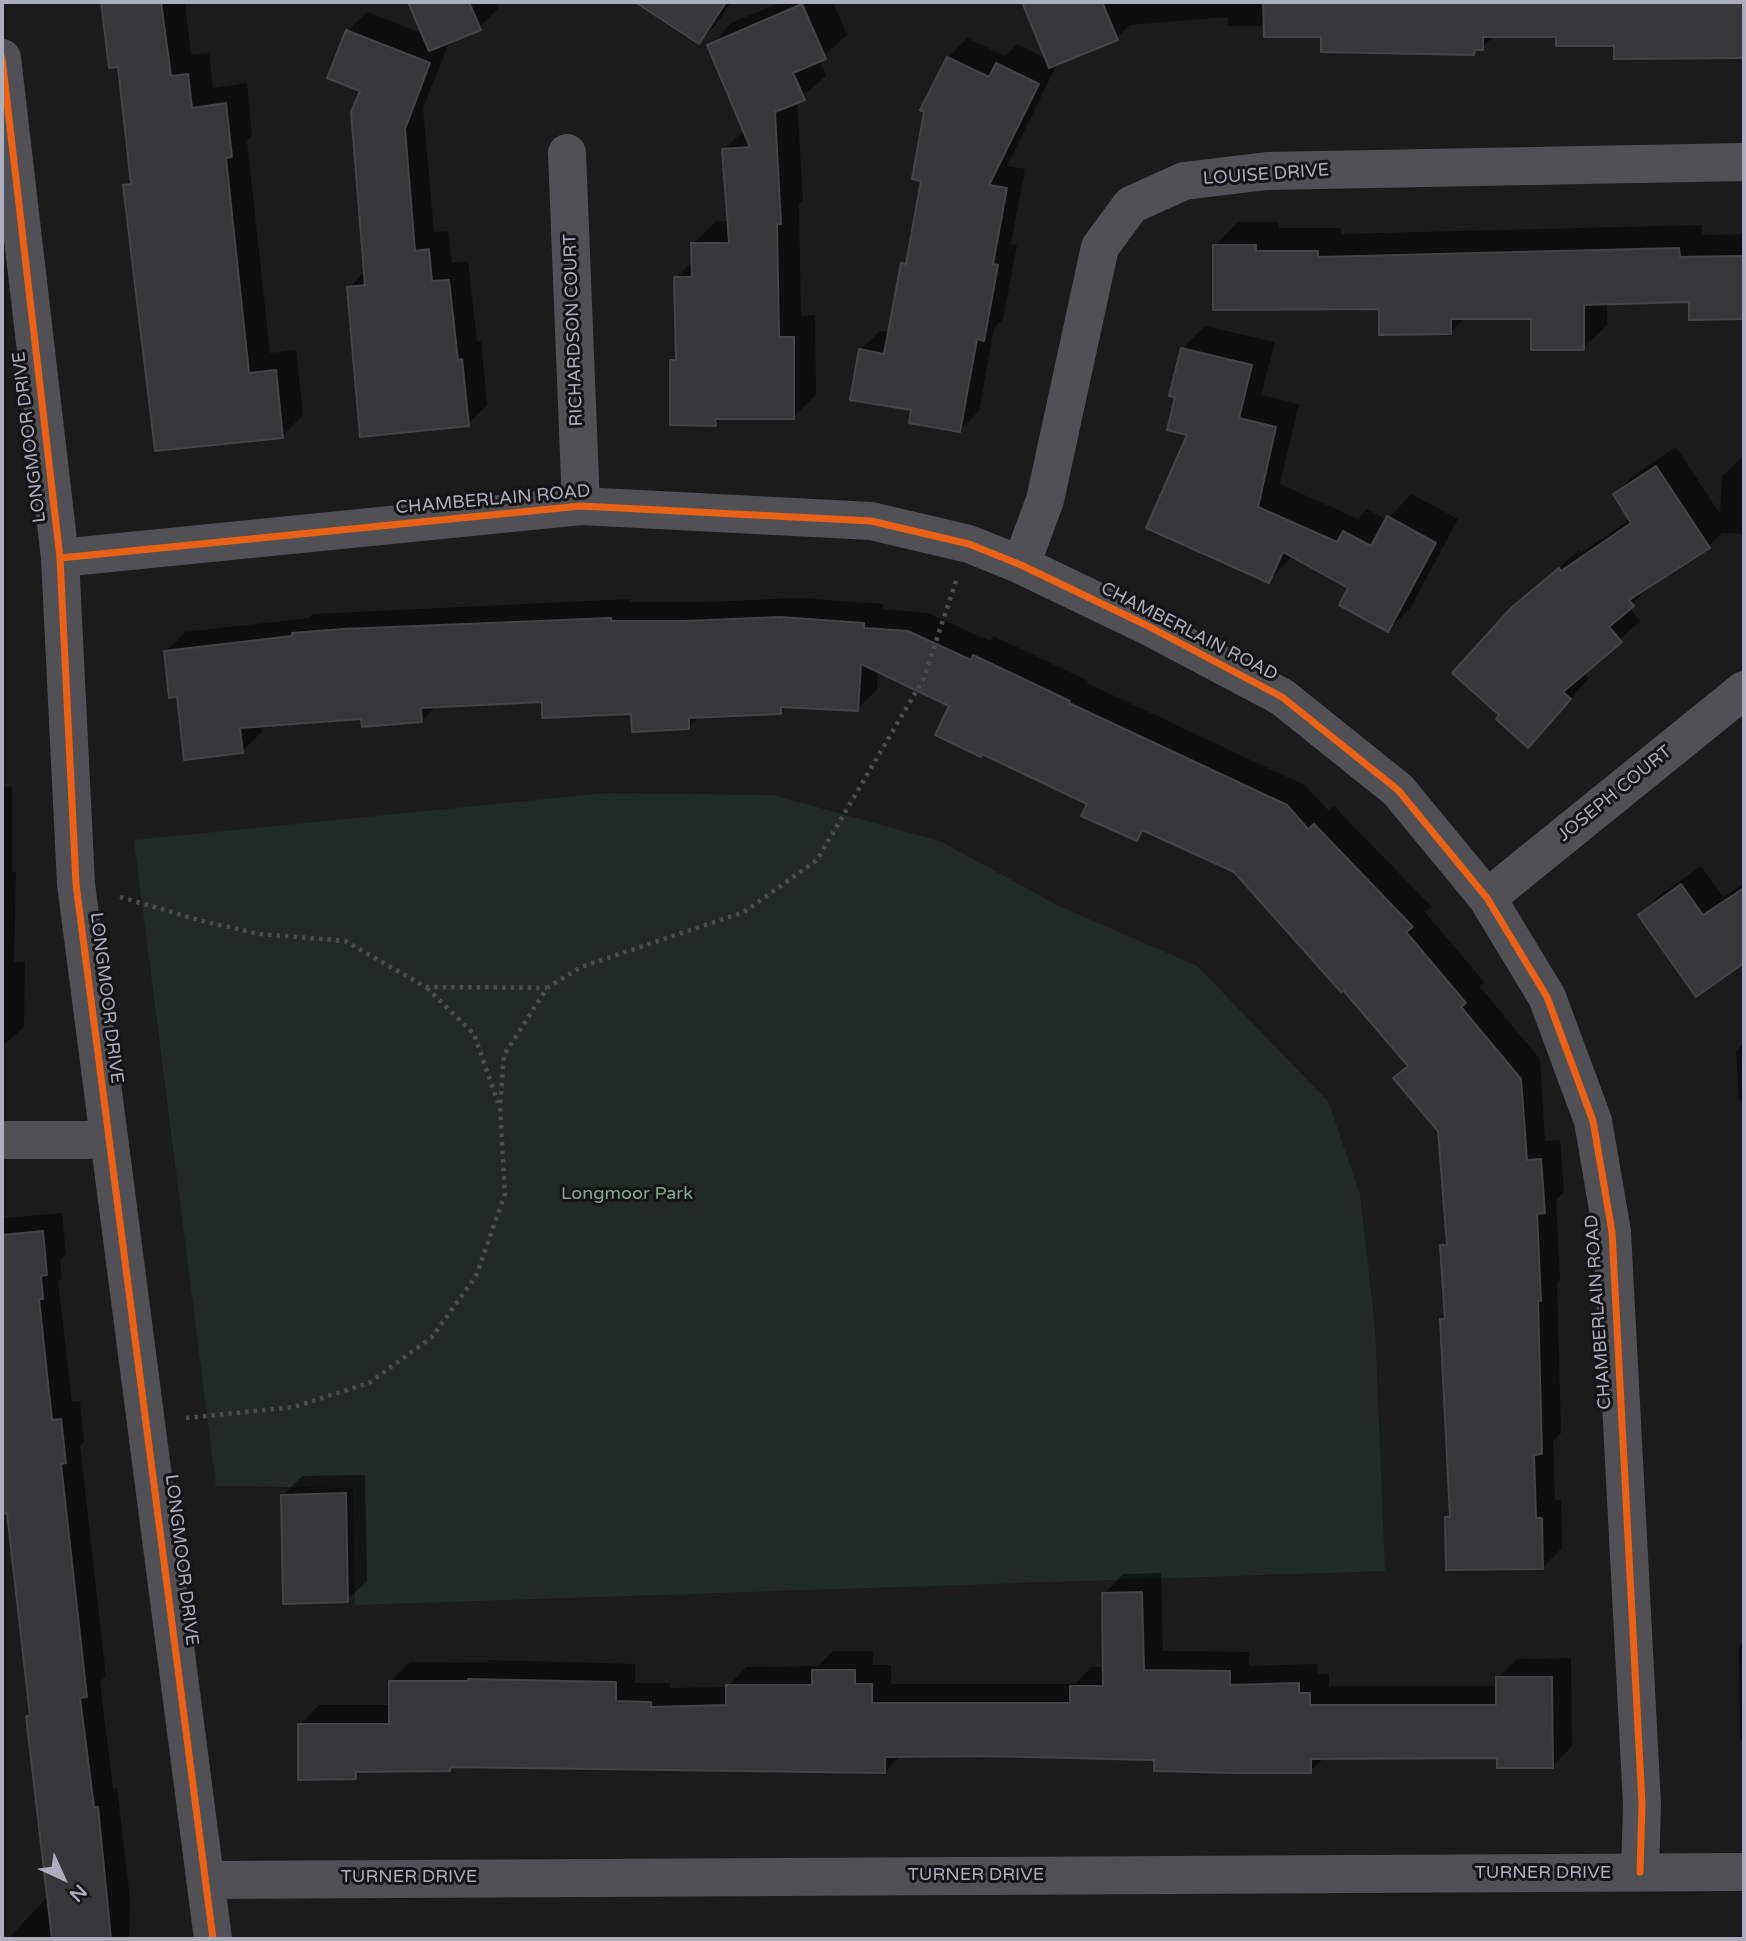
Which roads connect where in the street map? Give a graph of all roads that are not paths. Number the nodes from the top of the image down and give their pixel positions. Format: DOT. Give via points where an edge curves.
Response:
graph roads {
  1 [pos="2,58"];
  2 [pos="5,111"];
  3 [pos="567,153"];
  4 [pos="1744,162"];
  5 [pos="581,506"];
  6 [pos="60,558"];
  7 [pos="1021,565"];
  8 [pos="1744,691"];
  9 [pos="1487,898"];
  10 [pos="2,1140"];
  11 [pos="108,1140"];
  12 [pos="1640,1872"];
  13 [pos="1744,1872"];
  14 [pos="207,1880"];
  15 [pos="213,1939"];
  1 -- 2 [label="street, LONGMOOR DRIVE"];
  2 -- 6 [label="street, LONGMOOR DRIVE"];
  3 -- 5 [label="street, RICHARDSON COURT"];
  4 -- 7 [label="street, LOUISE DRIVE" via="1267,171 1184,181 1131,205 1100,247 1045,500"];
  5 -- 6 [label="street, CHAMBERLAIN ROAD"];
  5 -- 7 [label="street, CHAMBERLAIN ROAD" via="872,521 969,544"];
  6 -- 11 [label="street, LONGMOOR DRIVE" via="76,884"];
  7 -- 9 [label="street, CHAMBERLAIN ROAD" via="1282,697 1398,790"];
  8 -- 9 [label="street, JOSEPH COURT"];
  9 -- 12 [label="street, CHAMBERLAIN ROAD" via="1547,997 1593,1121 1612,1232 1642,1804"];
  10 -- 11 [label="street"];
  11 -- 14 [label="street, LONGMOOR DRIVE"];
  12 -- 13 [label="street, TURNER DRIVE"];
  12 -- 14 [label="street, TURNER DRIVE"];
  14 -- 15 [label="street, LONGMOOR DRIVE"];
}
